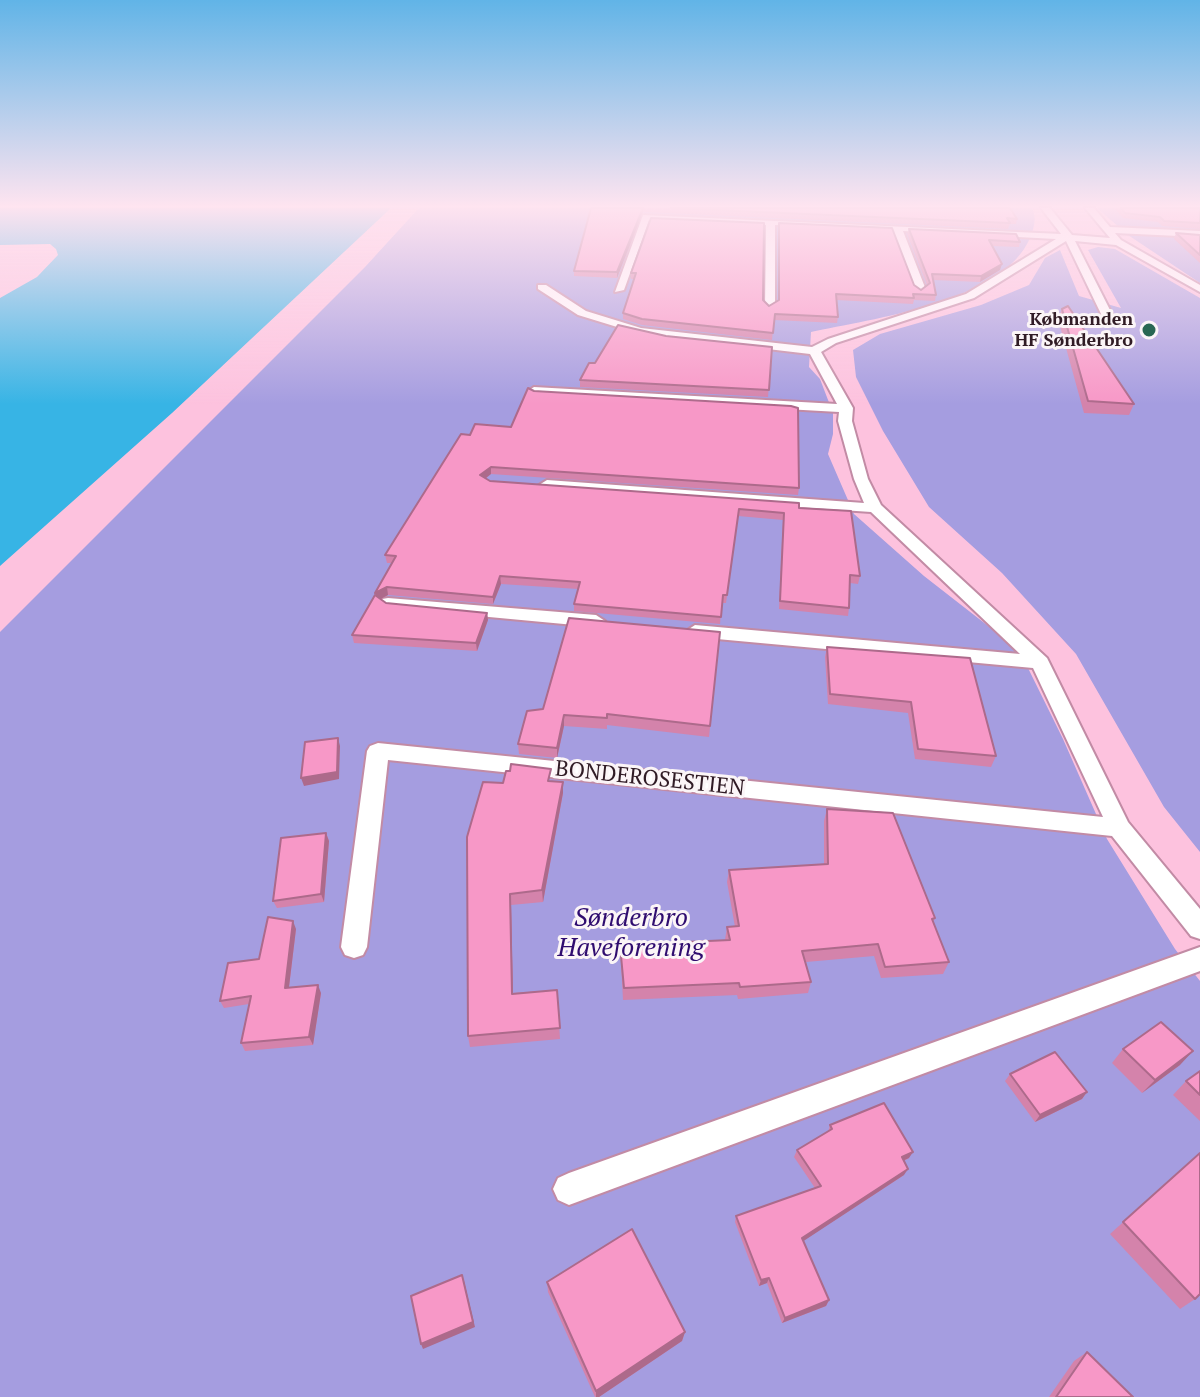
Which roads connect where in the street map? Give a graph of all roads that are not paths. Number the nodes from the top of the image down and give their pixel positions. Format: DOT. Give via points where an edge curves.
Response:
graph roads {
  1 [pos="625,273"];
  2 [pos="770,273"];
  3 [pos="914,273"];
  4 [pos="1007,273"];
  5 [pos="1086,273"];
  6 [pos="1174,273"];
  7 [pos="1177,275"];
  8 [pos="1200,277"];
  9 [pos="542,287"];
  10 [pos="1200,289"];
  11 [pos="619,290"];
  12 [pos="921,290"];
  13 [pos="770,306"];
  14 [pos="1106,314"];
  15 [pos="814,351"];
  16 [pos="534,391"];
  17 [pos="846,408"];
  18 [pos="537,484"];
  19 [pos="875,508"];
  20 [pos="388,603"];
  21 [pos="611,623"];
  22 [pos="675,629"];
  23 [pos="1040,662"];
  24 [pos="1119,828"];
  25 [pos="1200,928"];
  26 [pos="354,947"];
  27 [pos="1200,959"];
  28 [pos="569,1189"];
  1 -- 11 [label="lane"];
  2 -- 13 [label="lane"];
  3 -- 12 [label="lane"];
  4 -- 15 [label="lane" via="970,296"];
  5 -- 14 [label="lane"];
  6 -- 7 [label="lane"];
  7 -- 8 [label="lane"];
  7 -- 10 [label="lane"];
  9 -- 15 [label="lane" via="582,313 640,331"];
  15 -- 17 [label="lane"];
  16 -- 17 [label="lane"];
  17 -- 19 [label="lane" via="861,479"];
  18 -- 19 [label="lane"];
  19 -- 23 [label="lane"];
  20 -- 21 [label="lane"];
  22 -- 23 [label="lane"];
  23 -- 24 [label="lane"];
  24 -- 25 [label="lane"];
  24 -- 26 [label="lane, BONDEROSESTIEN" via="378,751"];
  27 -- 28 [label="lane"];
}
